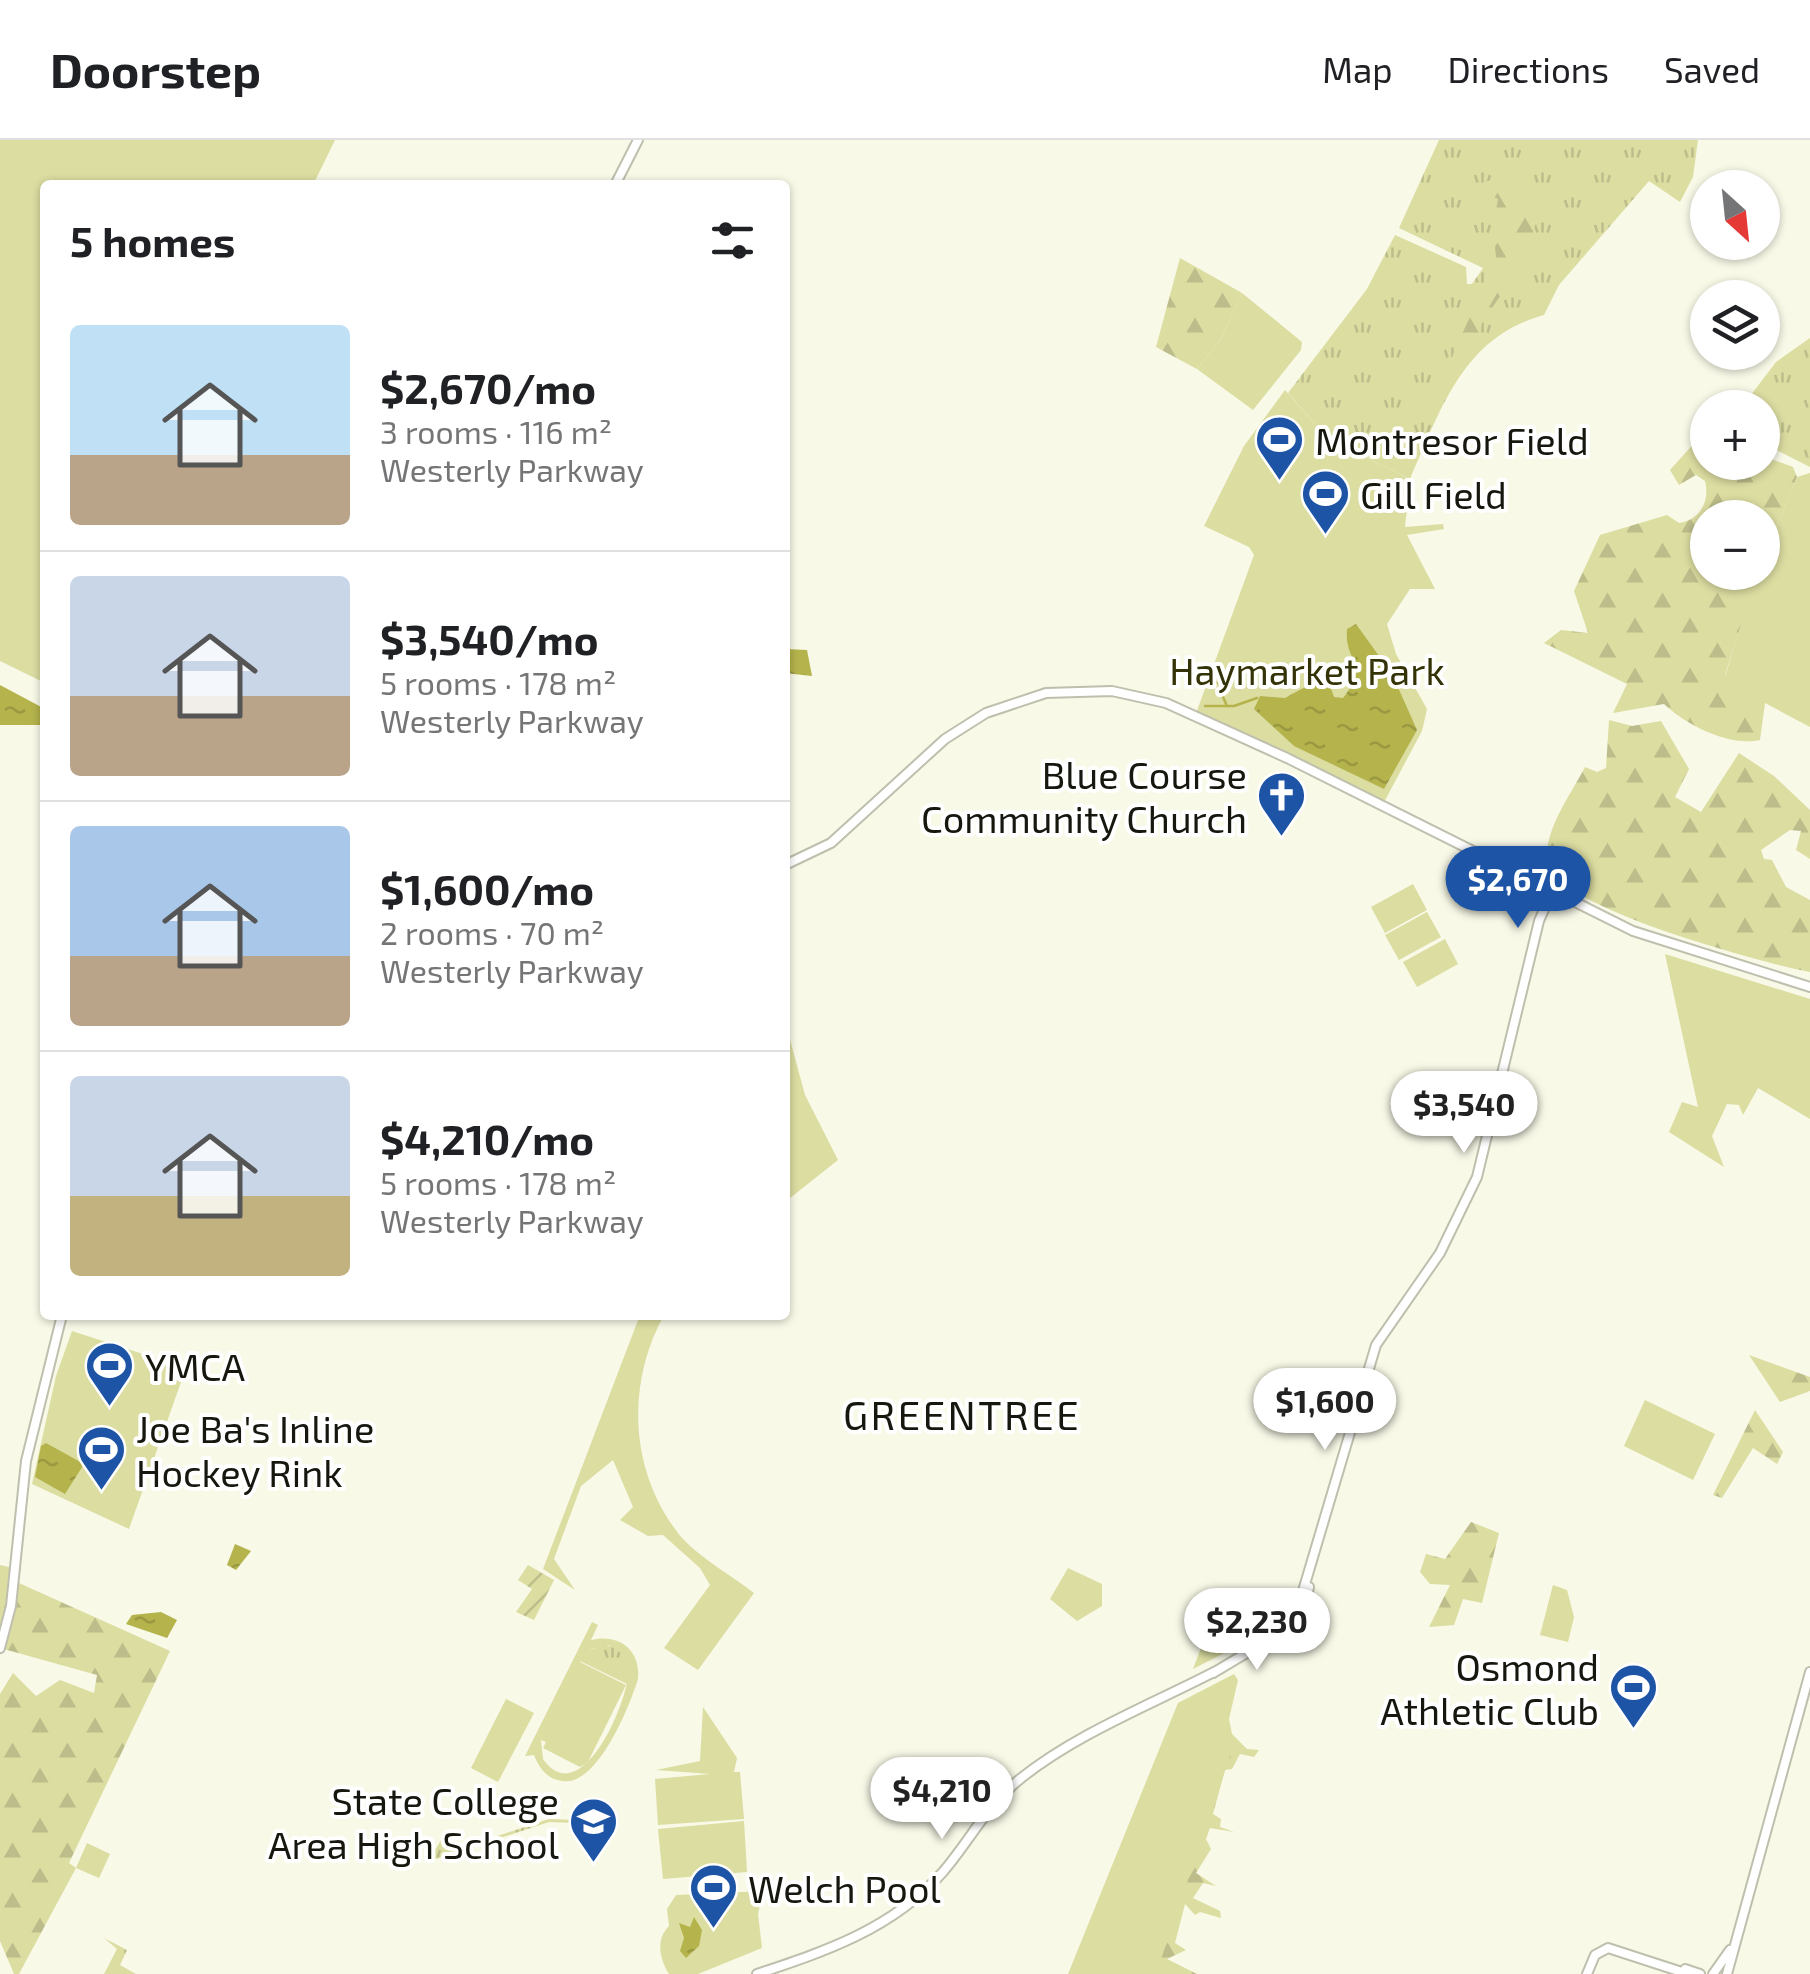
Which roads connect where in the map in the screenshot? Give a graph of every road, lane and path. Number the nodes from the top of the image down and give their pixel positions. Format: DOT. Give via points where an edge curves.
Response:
graph roads {
  1 [pos="638,140"];
  2 [pos="618,180"];
  3 [pos="790,863"];
  4 [pos="1552,891"];
  5 [pos="1810,986"];
  6 [pos="61,1320"];
  7 [pos="0,1648"];
  8 [pos="1810,1672"];
  9 [pos="1739,1932"];
  10 [pos="1656,1962"];
  11 [pos="757,1974"];
  12 [pos="1587,1974"];
  13 [pos="1688,1974"];
  14 [pos="1700,1974"];
  15 [pos="1714,1974"];
  16 [pos="1727,1974"];
  1 -- 2 [label="main road"];
  3 -- 4 [label="main road" via="831,843 970,722 1023,698 1091,689 1182,710"];
  4 -- 5 [label="main road" via="1646,936"];
  4 -- 11 [label="main road" via="1473,1186 1440,1254 1384,1329 1366,1372 1298,1606 1278,1633 1030,1771 990,1808 932,1883 872,1929"];
  6 -- 7 [label="main road" via="26,1460"];
  8 -- 9 [label="main road"];
  9 -- 15 [label="main road"];
  9 -- 16 [label="main road"];
  10 -- 12 [label="main road" via="1599,1951"];
  10 -- 13 [label="main road"];
  10 -- 14 [label="main road"];
}
